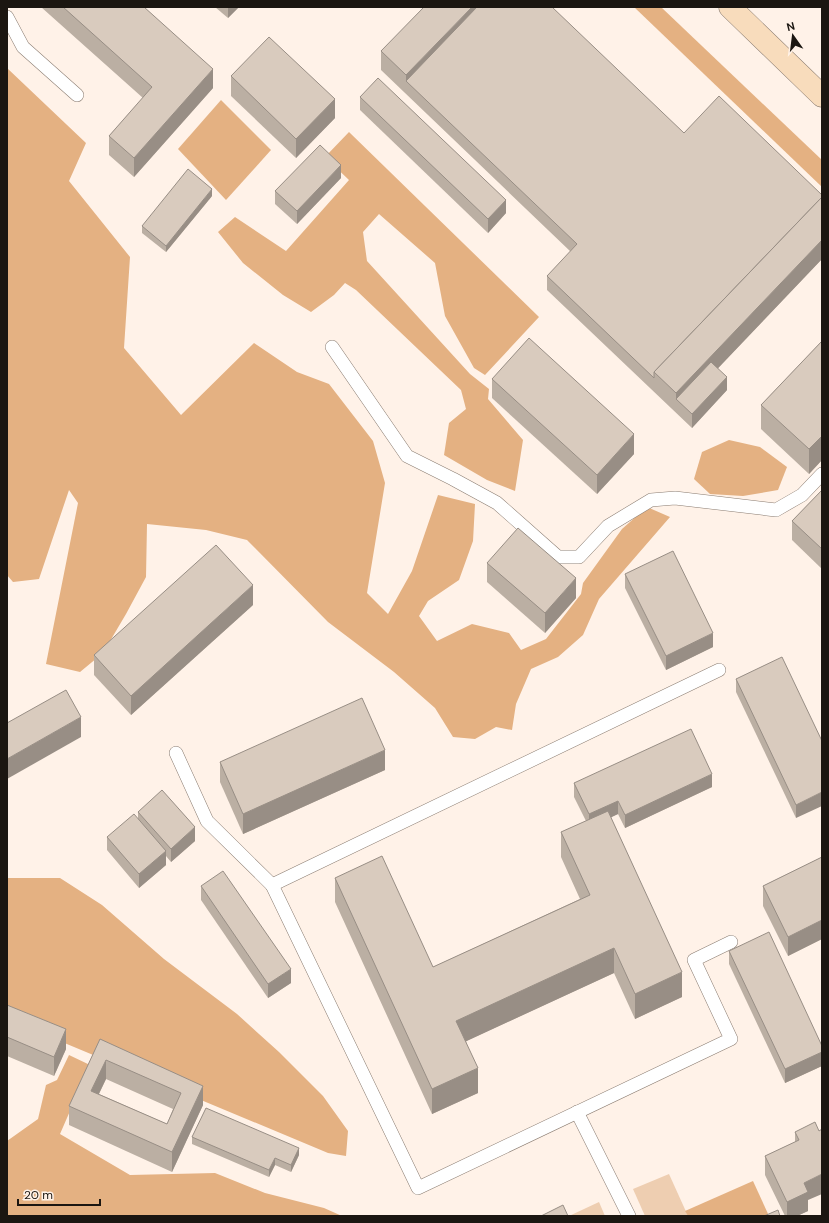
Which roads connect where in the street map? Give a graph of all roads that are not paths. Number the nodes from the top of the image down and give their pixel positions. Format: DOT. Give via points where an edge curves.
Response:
graph roads {
  1 [pos="730,7"];
  2 [pos="7,17"];
  3 [pos="77,95"];
  4 [pos="822,96"];
  5 [pos="332,347"];
  6 [pos="822,474"];
  7 [pos="719,670"];
  8 [pos="176,753"];
  9 [pos="272,885"];
  10 [pos="731,942"];
  11 [pos="577,1112"];
  12 [pos="629,1216"];
  1 -- 4 [label="street"];
  2 -- 3 [label="lane" via="23,47"];
  5 -- 6 [label="lane" via="407,456 497,503 558,557 580,557 608,526 651,500 675,498 776,510 802,495"];
  7 -- 9 [label="lane"];
  8 -- 9 [label="lane" via="207,821"];
  9 -- 11 [label="lane" via="418,1188"];
  10 -- 11 [label="lane" via="694,960 731,1039"];
  11 -- 12 [label="lane"];
}
